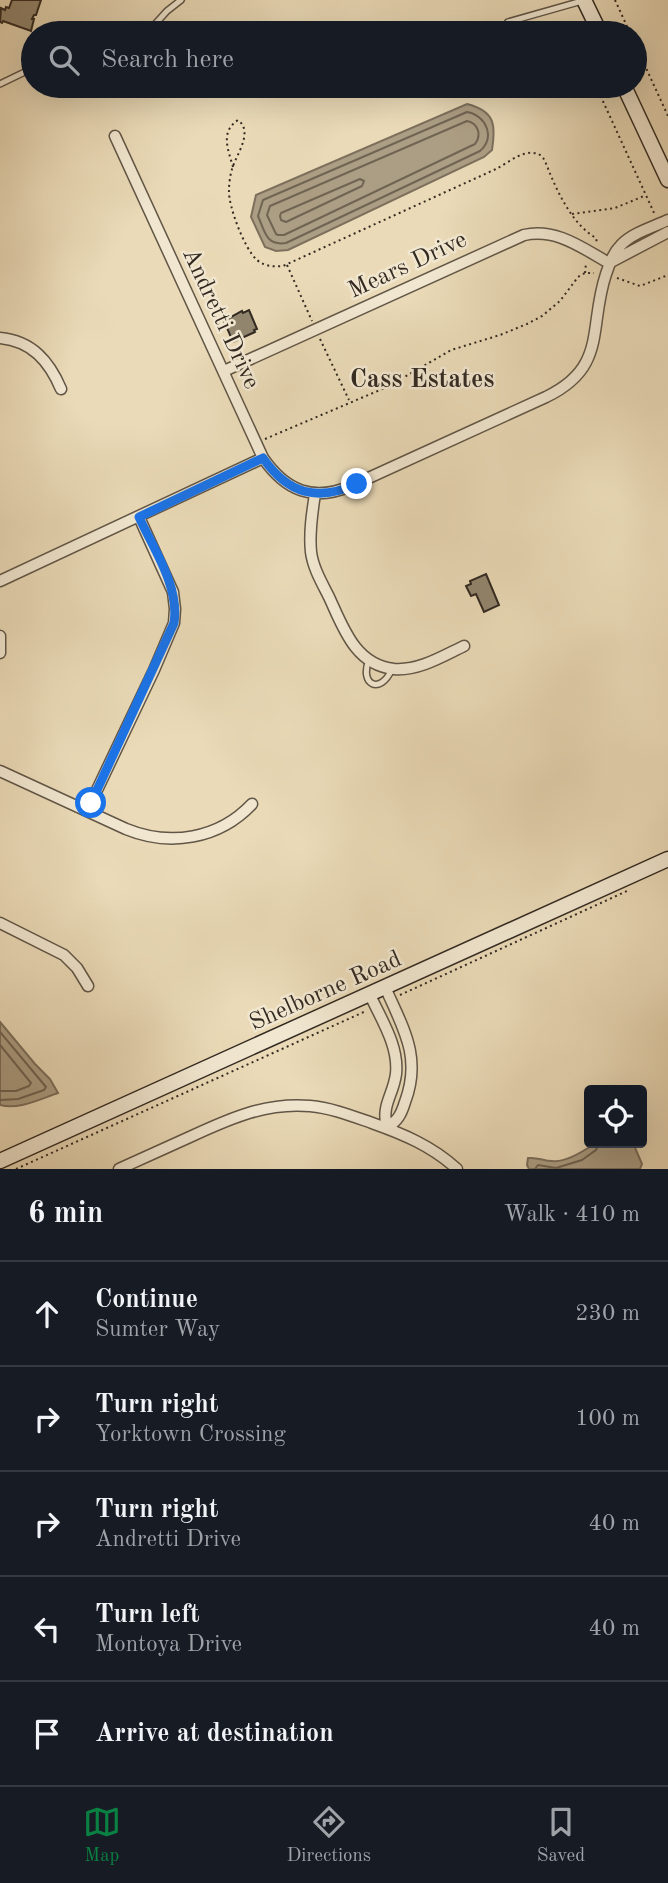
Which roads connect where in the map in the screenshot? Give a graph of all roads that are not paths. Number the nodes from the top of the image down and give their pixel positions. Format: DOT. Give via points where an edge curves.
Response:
graph roads {
  1 [pos="181,0"];
  2 [pos="585,0"];
  3 [pos="158,21"];
  4 [pos="512,21"];
  5 [pos="595,21"];
  6 [pos="21,74"];
  7 [pos="0,85"];
  8 [pos="630,98"];
  9 [pos="115,136"];
  10 [pos="668,180"];
  11 [pos="665,226"];
  12 [pos="609,263"];
  13 [pos="0,338"];
  14 [pos="224,371"];
  15 [pos="61,389"];
  16 [pos="263,458"];
  17 [pos="315,494"];
  18 [pos="139,517"];
  19 [pos="0,581"];
  20 [pos="0,636"];
  21 [pos="464,646"];
  22 [pos="0,653"];
  23 [pos="369,660"];
  24 [pos="392,669"];
  25 [pos="0,771"];
  26 [pos="252,804"];
  27 [pos="87,811"];
  28 [pos="668,859"];
  29 [pos="0,923"];
  30 [pos="88,986"];
  31 [pos="388,993"];
  32 [pos="372,1000"];
  33 [pos="387,1128"];
  34 [pos="0,1161"];
  35 [pos="118,1169"];
  36 [pos="457,1169"];
  1 -- 3 [label="lane"];
  2 -- 4 [label="lane"];
  2 -- 5 [label="street"];
  6 -- 7 [label="lane"];
  8 -- 10 [label="street"];
  9 -- 14 [label="street, Andretti Drive"];
  11 -- 12 [label="street" via="622,244"];
  12 -- 14 [label="street, Mears Drive" via="557,236 524,235"];
  12 -- 17 [label="street" via="589,357 567,385 351,486"];
  13 -- 15 [label="street" via="20,342 38,354"];
  14 -- 16 [label="street, Andretti Drive"];
  16 -- 17 [label="street, Andretti Drive" via="285,482"];
  16 -- 18 [label="street"];
  17 -- 23 [label="street" via="310,539 314,564 346,635"];
  18 -- 19 [label="street"];
  18 -- 27 [label="street" via="173,592 174,623"];
  20 -- 22 [label="street"];
  21 -- 24 [label="street" via="420,666"];
  23 -- 24 [label="street"];
  23 -- 24 [label="lane" via="365,672 374,684 383,683"];
  25 -- 27 [label="street"];
  26 -- 27 [label="street" via="226,826 183,838 136,833"];
  28 -- 31 [label="street, Shelborne Road"];
  29 -- 30 [label="street" via="64,955"];
  31 -- 32 [label="street, Shelborne Road"];
  31 -- 33 [label="street" via="411,1047 412,1072 398,1120"];
  32 -- 33 [label="street" via="396,1061 383,1114"];
  32 -- 34 [label="street, Shelborne Road"];
  33 -- 35 [label="street" via="325,1108 274,1106 241,1114"];
  33 -- 36 [label="street" via="432,1150"];
}
